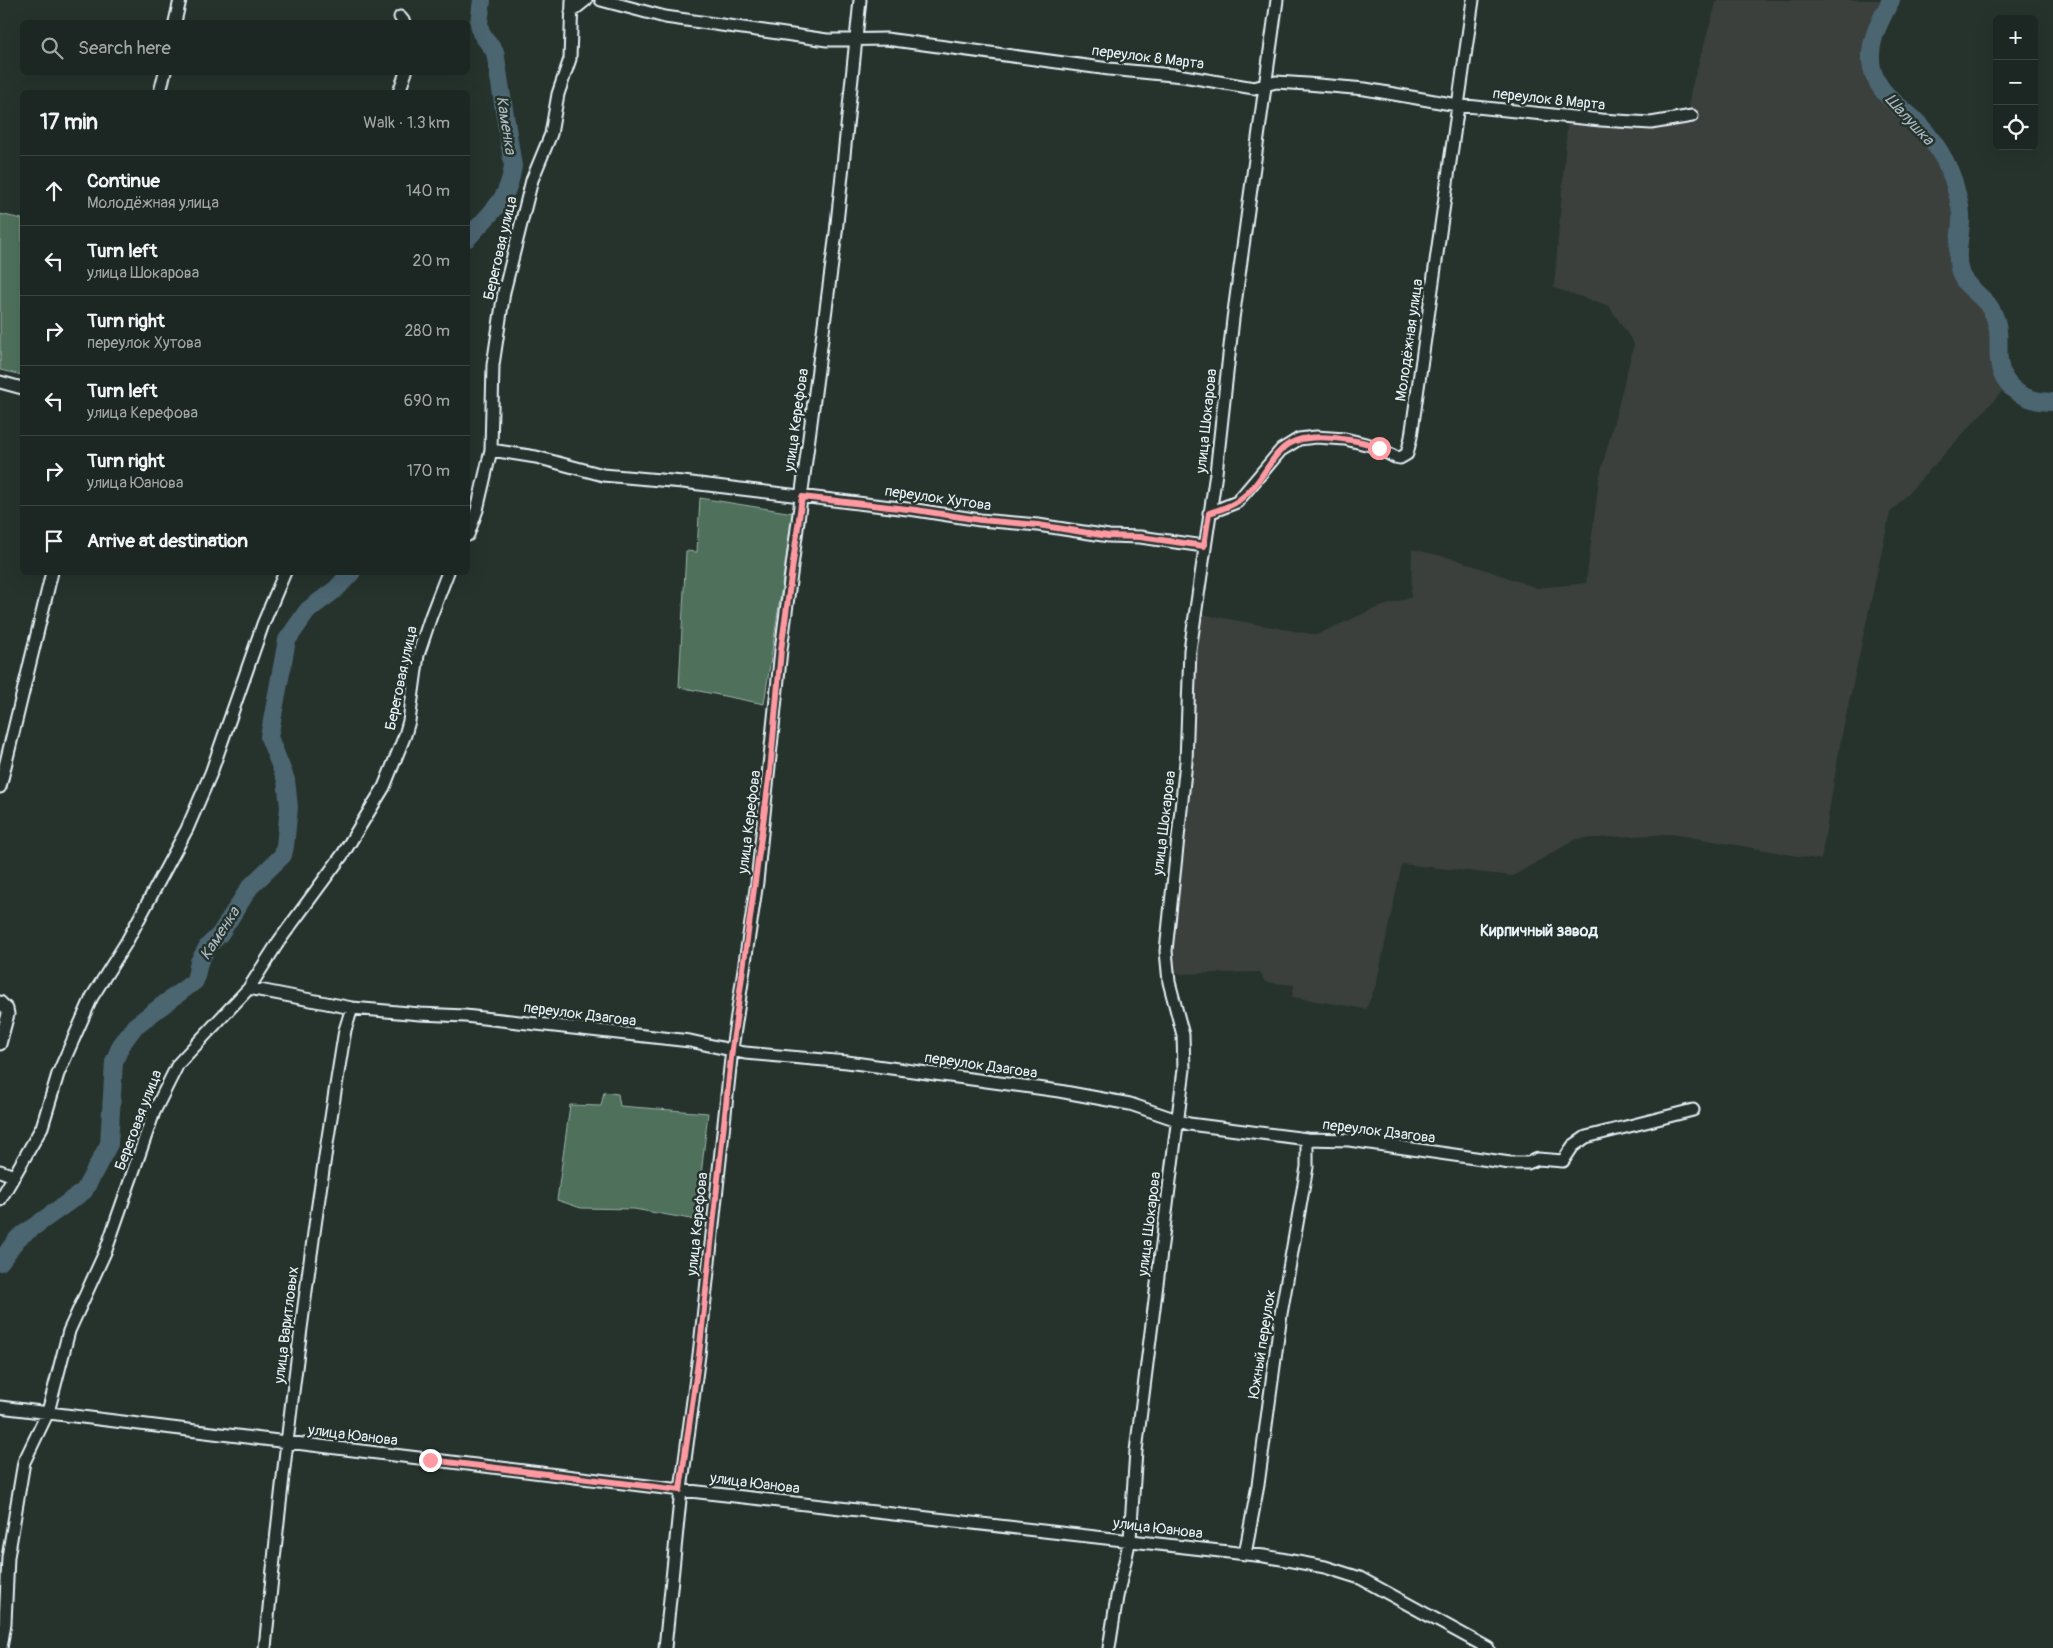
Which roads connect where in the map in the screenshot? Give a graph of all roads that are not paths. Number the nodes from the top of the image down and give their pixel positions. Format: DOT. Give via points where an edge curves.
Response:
graph roads {
  1 [pos="180,0"];
  2 [pos="586,0"];
  3 [pos="601,0"];
  4 [pos="860,0"];
  5 [pos="1277,0"];
  6 [pos="1473,0"];
  7 [pos="572,6"];
  8 [pos="175,20"];
  9 [pos="857,40"];
  10 [pos="164,75"];
  11 [pos="405,75"];
  12 [pos="1265,85"];
  13 [pos="160,90"];
  14 [pos="400,90"];
  15 [pos="1457,105"];
  16 [pos="1692,116"];
  17 [pos="0,382"];
  18 [pos="20,387"];
  19 [pos="491,450"];
  20 [pos="802,497"];
  21 [pos="1209,513"];
  22 [pos="470,529"];
  23 [pos="1204,546"];
  24 [pos="51,575"];
  25 [pos="284,575"];
  26 [pos="447,575"];
  27 [pos="0,787"];
  28 [pos="248,988"];
  29 [pos="0,1002"];
  30 [pos="352,1008"];
  31 [pos="0,1044"];
  32 [pos="732,1049"];
  33 [pos="1693,1110"];
  34 [pos="1179,1121"];
  35 [pos="1307,1139"];
  36 [pos="0,1171"];
  37 [pos="14,1176"];
  38 [pos="0,1200"];
  39 [pos="0,1407"];
  40 [pos="48,1412"];
  41 [pos="287,1441"];
  42 [pos="680,1490"];
  43 [pos="1130,1540"];
  44 [pos="1245,1554"];
  45 [pos="1,1648"];
  46 [pos="265,1648"];
  47 [pos="665,1648"];
  48 [pos="1110,1648"];
  49 [pos="1488,1648"];
  1 -- 8 [label="street"];
  2 -- 7 [label="street"];
  3 -- 9 [label="street, переулок 8 Марта" via="690,21 826,40"];
  4 -- 9 [label="street, улица Керефова"];
  5 -- 12 [label="street, улица Шокарова"];
  6 -- 15 [label="street, Молодёжная улица"];
  7 -- 19 [label="street, Береговая улица" via="570,59 558,94 551,134 532,180 502,304 493,365"];
  9 -- 12 [label="street, переулок 8 Марта" via="886,40 1109,70 1183,76 1254,88"];
  9 -- 20 [label="street, улица Керефова"];
  10 -- 13 [label="street"];
  11 -- 14 [label="street"];
  12 -- 15 [label="street, переулок 8 Марта" via="1285,82 1365,89"];
  12 -- 21 [label="street, улица Шокарова"];
  15 -- 16 [label="street, переулок 8 Марта" via="1651,123"];
  15 -- 21 [label="street, Молодёжная улица" via="1407,454 1395,458 1374,446 1346,439 1299,439 1281,450 1237,502"];
  17 -- 18 [label="street"];
  19 -- 20 [label="street, переулок Хутова" via="530,456 603,475"];
  19 -- 22 [label="street, Береговая улица"];
  20 -- 23 [label="street, переулок Хутова"];
  20 -- 32 [label="street, улица Керефова" via="781,650 757,882"];
  21 -- 23 [label="street, улица Шокарова"];
  23 -- 34 [label="street, улица Шокарова" via="1190,650 1186,762 1166,951 1169,982 1185,1049"];
  24 -- 27 [label="street"];
  25 -- 37 [label="street" via="194,815 126,943 92,997 58,1074 42,1127"];
  26 -- 28 [label="street, Береговая улица" via="418,655 406,734 384,787 343,854"];
  28 -- 30 [label="street, переулок Дзагова"];
  28 -- 40 [label="street, Береговая улица" via="178,1064 164,1090 106,1250 69,1331"];
  29 -- 31 [label="street" via="8,1014"];
  30 -- 32 [label="street, переулок Дзагова" via="560,1026 699,1042"];
  30 -- 41 [label="street, улица Варитловых" via="345,1030 312,1237"];
  32 -- 34 [label="street, переулок Дзагова" via="1085,1095 1140,1106"];
  32 -- 42 [label="street, улица Керефова" via="699,1355"];
  33 -- 35 [label="street, переулок Дзагова" via="1586,1137 1573,1146 1563,1161 1538,1159 1528,1163 1510,1163 1349,1140"];
  34 -- 35 [label="street, переулок Дзагова"];
  34 -- 43 [label="street, улица Шокарова" via="1137,1441"];
  35 -- 44 [label="street, Южный переулок" via="1307,1167"];
  36 -- 37 [label="street"];
  37 -- 38 [label="street"];
  39 -- 40 [label="street, улица Юанова"];
  40 -- 41 [label="street, улица Юанова"];
  40 -- 45 [label="street, Береговая улица" via="26,1454 19,1484 5,1578 5,1623"];
  41 -- 42 [label="street, улица Юанова"];
  41 -- 46 [label="street, улица Варитловых"];
  42 -- 43 [label="street, улица Юанова"];
  42 -- 47 [label="street, улица Керефова"];
  43 -- 44 [label="street, улица Юанова"];
  43 -- 48 [label="street, улица Шокарова"];
  44 -- 49 [label="street, улица Юанова" via="1310,1564 1360,1578"];
}
